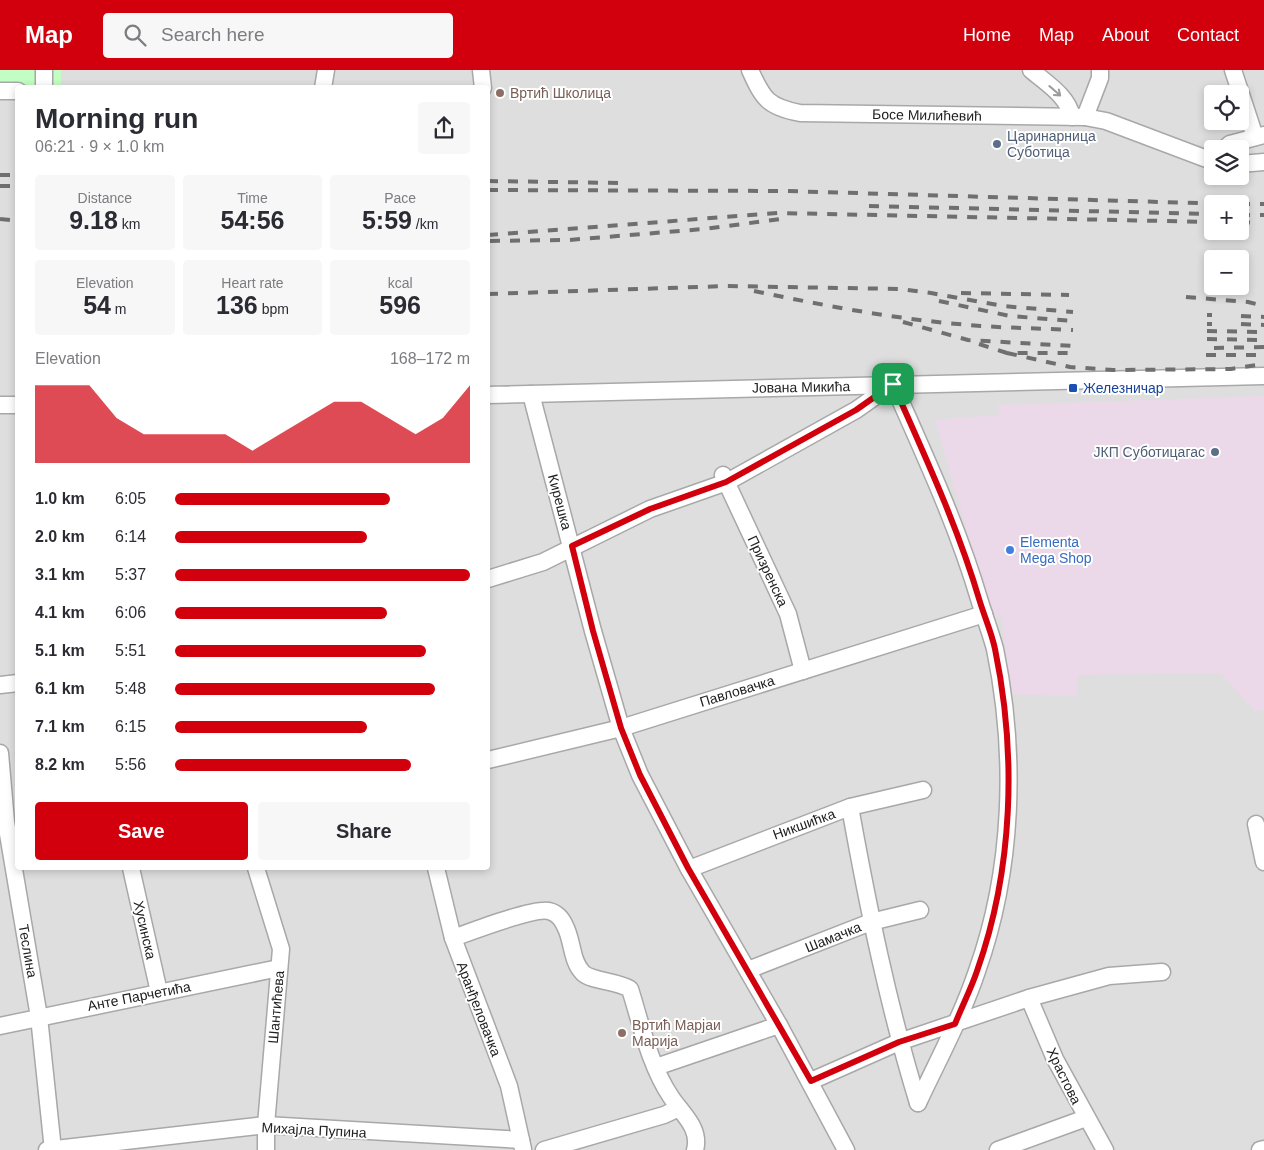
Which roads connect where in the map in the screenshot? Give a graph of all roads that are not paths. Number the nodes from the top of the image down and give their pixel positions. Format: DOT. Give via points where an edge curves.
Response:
graph roads {
  1 [pos="44,70"];
  2 [pos="326,70"];
  3 [pos="480,70"];
  4 [pos="750,70"];
  5 [pos="1031,70"];
  6 [pos="1100,70"];
  7 [pos="1233,70"];
  8 [pos="44,85"];
  9 [pos="324,85"];
  10 [pos="482,85"];
  11 [pos="0,91"];
  12 [pos="15,91"];
  13 [pos="1078,117"];
  14 [pos="1260,136"];
  15 [pos="1245,140"];
  16 [pos="1204,158"];
  17 [pos="1264,162"];
  18 [pos="1249,163"];
  19 [pos="1264,376"];
  20 [pos="893,384"];
  21 [pos="490,394"];
  22 [pos="531,394"];
  23 [pos="15,404"];
  24 [pos="0,405"];
  25 [pos="725,479"];
  26 [pos="572,546"];
  27 [pos="490,578"];
  28 [pos="984,614"];
  29 [pos="803,671"];
  30 [pos="15,682"];
  31 [pos="0,685"];
  32 [pos="621,728"];
  33 [pos="0,754"];
  34 [pos="490,760"];
  35 [pos="922,790"];
  36 [pos="850,807"];
  37 [pos="8,821"];
  38 [pos="1256,824"];
  39 [pos="1264,862"];
  40 [pos="15,864"];
  41 [pos="688,868"];
  42 [pos="16,870"];
  43 [pos="131,870"];
  44 [pos="257,870"];
  45 [pos="436,870"];
  46 [pos="920,910"];
  47 [pos="871,922"];
  48 [pos="453,938"];
  49 [pos="279,968"];
  50 [pos="748,970"];
  51 [pos="1162,972"];
  52 [pos="159,992"];
  53 [pos="1029,998"];
  54 [pos="40,1017"];
  55 [pos="955,1024"];
  56 [pos="780,1025"];
  57 [pos="0,1026"];
  58 [pos="899,1042"];
  59 [pos="656,1067"];
  60 [pos="811,1081"];
  61 [pos="679,1108"];
  62 [pos="1086,1118"];
  63 [pos="266,1125"];
  64 [pos="435,1143"];
  65 [pos="522,1145"];
  66 [pos="1264,1149"];
  67 [pos="51,1150"];
  68 [pos="266,1150"];
  69 [pos="544,1150"];
  70 [pos="695,1150"];
  71 [pos="846,1150"];
  72 [pos="998,1150"];
  73 [pos="1105,1150"];
  74 [pos="1260,1150"];
  1 -- 8 [label="street"];
  2 -- 9 [label="street"];
  3 -- 10 [label="street"];
  4 -- 13 [label="street, Босе Милићевић" via="759,91 770,105 800,113"];
  5 -- 13 [label="street, one-way" via="1065,99"];
  6 -- 13 [label="street" via="1100,78"];
  7 -- 14 [label="street"];
  11 -- 12 [label="street"];
  13 -- 16 [label="street, Босе Милићевић" via="1135,132"];
  14 -- 15 [label="street"];
  17 -- 18 [label="street"];
  19 -- 20 [label="street, Јована Микића"];
  20 -- 22 [label="street, Јована Микића"];
  20 -- 25 [label="street" via="856,410"];
  20 -- 28 [label="street" via="947,509"];
  21 -- 22 [label="street, Јована Микића"];
  22 -- 26 [label="street, Кирешка"];
  23 -- 24 [label="street"];
  25 -- 26 [label="street" via="650,509"];
  25 -- 29 [label="street, Призренска" via="788,614"];
  26 -- 27 [label="street" via="542,562"];
  26 -- 32 [label="street, Кирешка"];
  28 -- 29 [label="street, Павловачка"];
  28 -- 55 [label="street" via="995,648 1003,706 1008,764 1007,835 987,941"];
  29 -- 32 [label="street, Павловачка"];
  30 -- 31 [label="street"];
  32 -- 34 [label="street, Павловачка"];
  32 -- 41 [label="street, Кирешка" via="640,775"];
  33 -- 37 [label="street, Теслина"];
  35 -- 36 [label="street, Никшићка"];
  36 -- 41 [label="street, Никшићка"];
  36 -- 47 [label="street"];
  37 -- 40 [label="street, Теслина"];
  38 -- 39 [label="street"];
  41 -- 50 [label="street, Кирешка"];
  42 -- 54 [label="street, Теслина"];
  43 -- 52 [label="street, Хусинска"];
  44 -- 49 [label="street, Шантићева" via="281,949"];
  45 -- 48 [label="street, Аранђеловачка"];
  46 -- 47 [label="street, Шамачка"];
  47 -- 50 [label="street, Шамачка"];
  47 -- 58 [label="street"];
  48 -- 59 [label="street" via="533,912 547,910 556,914 566,927 577,966 584,975 630,989"];
  48 -- 65 [label="street, Аранђеловачка" via="509,1086"];
  49 -- 52 [label="street, Анте Парчетића"];
  49 -- 63 [label="street, Шантићева"];
  50 -- 56 [label="street, Кирешка"];
  51 -- 53 [label="street" via="1109,976"];
  52 -- 54 [label="street, Анте Парчетића"];
  53 -- 55 [label="street"];
  53 -- 62 [label="street, Храстова" via="1055,1059"];
  54 -- 57 [label="street, Анте Парчетића"];
  54 -- 67 [label="street, Теслина"];
  55 -- 58 [label="street"];
  55 -- 58 [label="street" via="918,1103"];
  56 -- 59 [label="street"];
  56 -- 60 [label="street, Кирешка"];
  58 -- 60 [label="street"];
  59 -- 61 [label="street"];
  60 -- 71 [label="street, Кирешка"];
  61 -- 69 [label="street"];
  61 -- 70 [label="street" via="691,1123 698,1140"];
  62 -- 72 [label="street"];
  62 -- 73 [label="street, Храстова"];
  63 -- 64 [label="street, Михајла Пупина"];
  63 -- 67 [label="street, Михајла Пупина"];
  63 -- 68 [label="street, Шантићева"];
  64 -- 65 [label="street, Михајла Пупина"];
  66 -- 74 [label="street"];
}
